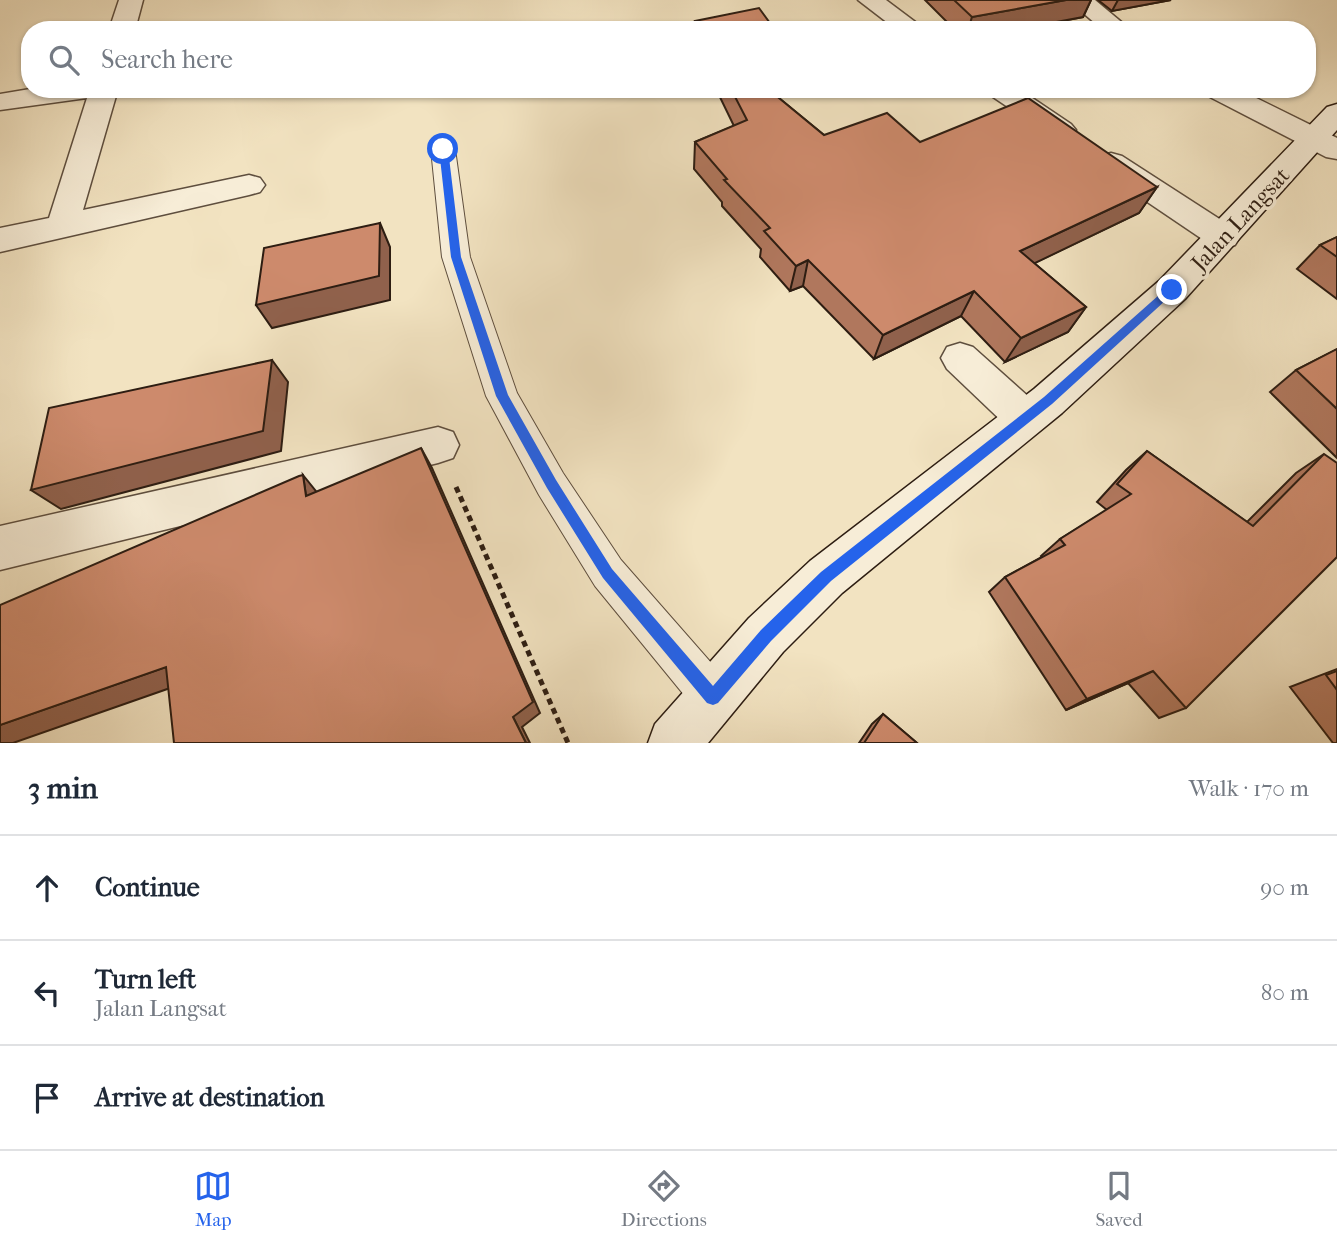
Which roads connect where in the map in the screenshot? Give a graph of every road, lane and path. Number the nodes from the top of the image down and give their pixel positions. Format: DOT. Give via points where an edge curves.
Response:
graph roads {
  1 [pos="131,0"];
  2 [pos="870,0"];
  3 [pos="1080,0"];
  4 [pos="125,21"];
  5 [pos="901,21"];
  6 [pos="1107,21"];
  7 [pos="28,98"];
  8 [pos="101,98"];
  9 [pos="1014,98"];
  10 [pos="1239,98"];
  11 [pos="0,102"];
  12 [pos="1329,134"];
  13 [pos="443,149"];
  14 [pos="249,186"];
  15 [pos="62,227"];
  16 [pos="1223,237"];
  17 [pos="0,240"];
  18 [pos="960,358"];
  19 [pos="1026,418"];
  20 [pos="438,445"];
  21 [pos="0,548"];
  22 [pos="713,697"];
  23 [pos="568,743"];
  24 [pos="674,743"];
  1 -- 4 [label="street"];
  2 -- 5 [label="street"];
  3 -- 6 [label="street"];
  7 -- 11 [label="street"];
  8 -- 15 [label="street"];
  9 -- 16 [label="street"];
  10 -- 12 [label="street"];
  12 -- 16 [label="street, Jalan Langsat"];
  13 -- 22 [label="lane" via="456,257 502,396 608,573"];
  14 -- 15 [label="street"];
  15 -- 17 [label="street"];
  16 -- 19 [label="street, Jalan Langsat" via="1172,290"];
  18 -- 19 [label="street"];
  19 -- 22 [label="street, Jalan Langsat" via="826,577 766,635"];
  20 -- 21 [label="street"];
  20 -- 23 [label="path"];
  22 -- 24 [label="street, Jalan Langsat"];
}
